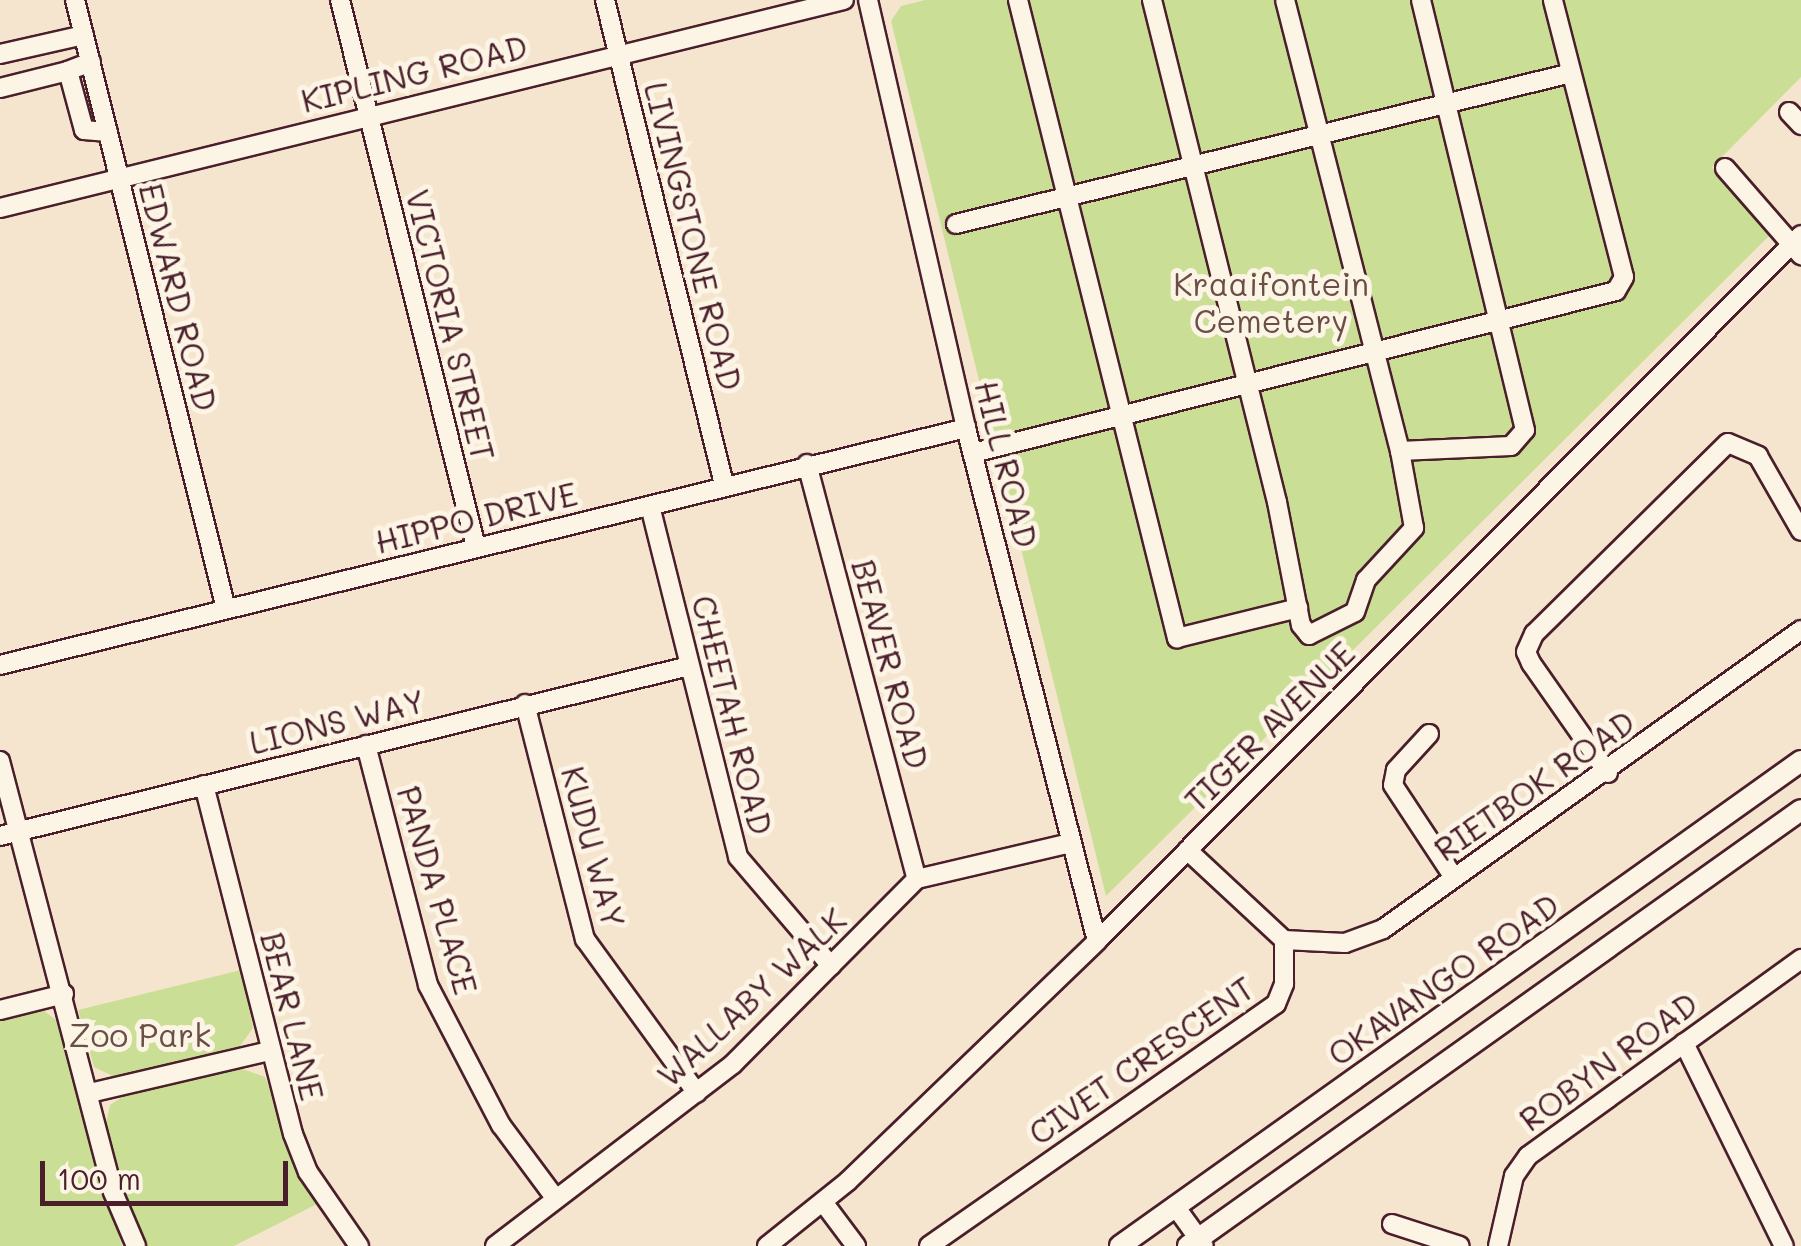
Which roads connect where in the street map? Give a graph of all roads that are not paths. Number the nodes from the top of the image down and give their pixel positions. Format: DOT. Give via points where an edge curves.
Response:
graph roads {
  1 [pos="75,0"];
  2 [pos="340,0"];
  3 [pos="605,0"];
  4 [pos="844,0"];
  5 [pos="868,0"];
  6 [pos="1018,0"];
  7 [pos="1152,0"];
  8 [pos="1285,0"];
  9 [pos="1421,0"];
  10 [pos="1553,0"];
  11 [pos="84,35"];
  12 [pos="618,53"];
  13 [pos="0,54"];
  14 [pos="90,62"];
  15 [pos="68,71"];
  16 [pos="1571,73"];
  17 [pos="0,88"];
  18 [pos="1448,103"];
  19 [pos="368,116"];
  20 [pos="108,132"];
  21 [pos="1320,134"];
  22 [pos="1190,166"];
  23 [pos="1724,168"];
  24 [pos="119,178"];
  25 [pos="1070,195"];
  26 [pos="0,208"];
  27 [pos="956,224"];
  28 [pos="1798,244"];
  29 [pos="1498,321"];
  30 [pos="1371,353"];
  31 [pos="1246,384"];
  32 [pos="1120,416"];
  33 [pos="966,428"];
  34 [pos="1400,451"];
  35 [pos="973,453"];
  36 [pos="807,464"];
  37 [pos="724,485"];
  38 [pos="650,506"];
  39 [pos="1801,531"];
  40 [pos="476,548"];
  41 [pos="1298,608"];
  42 [pos="226,609"];
  43 [pos="1801,630"];
  44 [pos="0,665"];
  45 [pos="689,666"];
  46 [pos="526,704"];
  47 [pos="1428,734"];
  48 [pos="366,745"];
  49 [pos="1801,761"];
  50 [pos="0,762"];
  51 [pos="1608,772"];
  52 [pos="204,785"];
  53 [pos="1801,810"];
  54 [pos="22,830"];
  55 [pos="0,836"];
  56 [pos="1070,843"];
  57 [pos="1188,850"];
  58 [pos="1453,876"];
  59 [pos="917,880"];
  60 [pos="1284,940"];
  61 [pos="1097,941"];
  62 [pos="1801,960"];
  63 [pos="831,966"];
  64 [pos="64,994"];
  65 [pos="0,1010"];
  66 [pos="1684,1043"];
  67 [pos="269,1051"];
  68 [pos="90,1093"];
  69 [pos="697,1093"];
  70 [pos="556,1200"];
  71 [pos="823,1202"];
  72 [pos="1175,1206"];
  73 [pos="1392,1224"];
  74 [pos="1197,1244"];
  75 [pos="136,1246"];
  76 [pos="359,1246"];
  77 [pos="495,1246"];
  78 [pos="767,1246"];
  79 [pos="856,1246"];
  80 [pos="929,1246"];
  81 [pos="1120,1246"];
  82 [pos="1460,1246"];
  83 [pos="1498,1246"];
  84 [pos="1784,1246"];
  1 -- 11 [label="street, EDWARD ROAD"];
  2 -- 19 [label="street, VICTORIA STREET"];
  3 -- 12 [label="street, LIVINGSTONE ROAD"];
  4 -- 12 [label="street, KIPLING ROAD"];
  5 -- 33 [label="street, HILL ROAD"];
  6 -- 25 [label="street"];
  7 -- 22 [label="street"];
  8 -- 21 [label="street"];
  9 -- 18 [label="street"];
  10 -- 16 [label="street"];
  11 -- 13 [label="street"];
  11 -- 14 [label="street, EDWARD ROAD"];
  12 -- 19 [label="street, KIPLING ROAD"];
  12 -- 37 [label="street, LIVINGSTONE ROAD"];
  14 -- 15 [label="street"];
  14 -- 20 [label="street, EDWARD ROAD"];
  15 -- 17 [label="street"];
  15 -- 20 [label="street" via="84,130"];
  16 -- 18 [label="street"];
  16 -- 29 [label="street" via="1623,284 1616,292"];
  18 -- 21 [label="street"];
  18 -- 29 [label="street"];
  19 -- 24 [label="street, KIPLING ROAD"];
  19 -- 40 [label="street, VICTORIA STREET"];
  20 -- 24 [label="street, EDWARD ROAD"];
  21 -- 22 [label="street"];
  21 -- 30 [label="street"];
  22 -- 25 [label="street"];
  22 -- 31 [label="street"];
  23 -- 28 [label="street"];
  24 -- 26 [label="street, KIPLING ROAD"];
  24 -- 42 [label="street, EDWARD ROAD"];
  25 -- 27 [label="street"];
  25 -- 32 [label="street"];
  28 -- 57 [label="street, TIGER AVENUE"];
  29 -- 30 [label="street"];
  29 -- 34 [label="street" via="1524,438 1511,446"];
  30 -- 31 [label="street"];
  30 -- 34 [label="street"];
  31 -- 32 [label="street"];
  31 -- 41 [label="street"];
  32 -- 35 [label="street"];
  32 -- 41 [label="street" via="1177,638"];
  33 -- 35 [label="street, HILL ROAD"];
  33 -- 36 [label="street, HIPPO DRIVE"];
  34 -- 41 [label="street" via="1412,536 1366,580 1359,607 1342,623 1306,634"];
  35 -- 56 [label="street, HILL ROAD"];
  36 -- 37 [label="street, HIPPO DRIVE"];
  36 -- 59 [label="street, BEAVER ROAD"];
  37 -- 38 [label="street, HIPPO DRIVE"];
  38 -- 40 [label="street, HIPPO DRIVE"];
  38 -- 45 [label="street, CHEETAH ROAD"];
  39 -- 51 [label="street" via="1758,456 1728,443 1534,634 1526,652 1531,663"];
  40 -- 42 [label="street, HIPPO DRIVE"];
  42 -- 44 [label="street, HIPPO DRIVE"];
  43 -- 51 [label="street, RIETBOK ROAD"];
  45 -- 46 [label="street, LIONS WAY"];
  45 -- 63 [label="street, CHEETAH ROAD" via="738,857"];
  46 -- 48 [label="street, LIONS WAY"];
  46 -- 69 [label="street, KUDU WAY" via="585,940"];
  47 -- 58 [label="street" via="1396,770 1394,785"];
  48 -- 52 [label="street, LIONS WAY"];
  48 -- 70 [label="street, PANDA PLACE" via="428,985 500,1124"];
  49 -- 72 [label="main road, OKAVANGO ROAD"];
  50 -- 54 [label="street"];
  51 -- 58 [label="street, RIETBOK ROAD"];
  52 -- 54 [label="street, LIONS WAY"];
  52 -- 67 [label="street, BEAR LANE"];
  53 -- 74 [label="main road, OKAVANGO ROAD"];
  54 -- 55 [label="street, LIONS WAY"];
  54 -- 64 [label="street"];
  56 -- 59 [label="street"];
  56 -- 61 [label="street, HILL ROAD"];
  57 -- 60 [label="street"];
  57 -- 61 [label="street, TIGER AVENUE"];
  58 -- 60 [label="street, RIETBOK ROAD" via="1360,940"];
  59 -- 63 [label="street, WALLABY WALK"];
  60 -- 80 [label="street, CIVET CRESCENT" via="1284,984 1269,1012"];
  61 -- 71 [label="street, TIGER AVENUE"];
  62 -- 66 [label="street, ROBYN ROAD"];
  63 -- 69 [label="street, WALLABY WALK"];
  64 -- 65 [label="street"];
  64 -- 68 [label="street"];
  66 -- 83 [label="street, ROBYN ROAD" via="1522,1162"];
  66 -- 84 [label="street"];
  67 -- 68 [label="street"];
  67 -- 76 [label="street, BEAR LANE" via="308,1172"];
  68 -- 75 [label="street" via="113,1192"];
  69 -- 70 [label="street, WALLABY WALK"];
  70 -- 77 [label="street, WALLABY WALK"];
  71 -- 78 [label="street, TIGER AVENUE"];
  71 -- 79 [label="street"];
  72 -- 74 [label="street"];
  72 -- 81 [label="main road, OKAVANGO ROAD"];
  73 -- 82 [label="street"];
}
